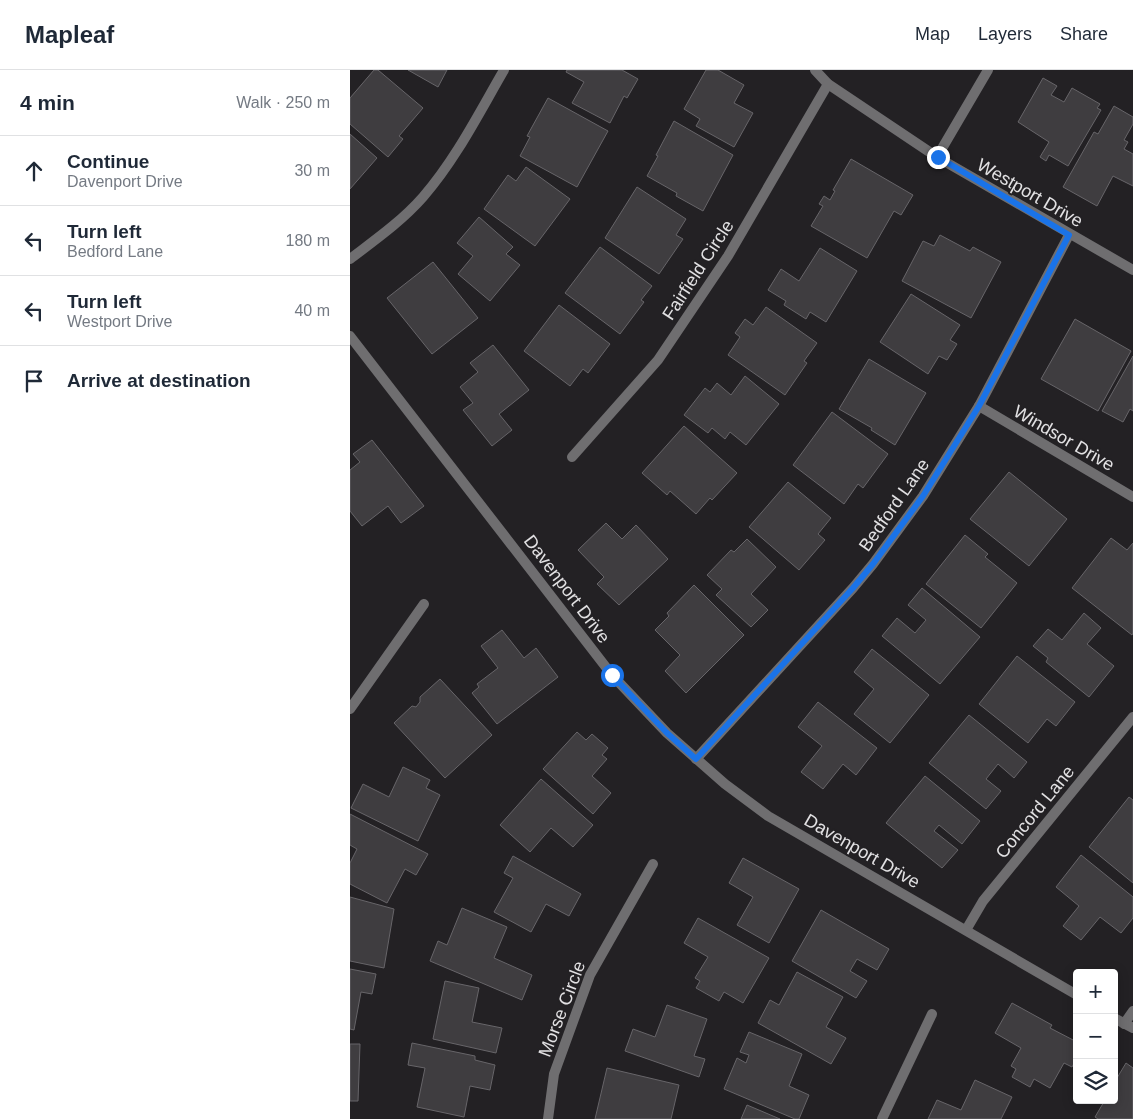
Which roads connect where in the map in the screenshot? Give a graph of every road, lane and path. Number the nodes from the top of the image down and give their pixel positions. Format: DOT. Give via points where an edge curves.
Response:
graph roads {
  1 [pos="504,70"];
  2 [pos="815,70"];
  3 [pos="988,70"];
  4 [pos="828,84"];
  5 [pos="938,157"];
  6 [pos="1069,235"];
  7 [pos="350,259"];
  8 [pos="1133,270"];
  9 [pos="350,336"];
  10 [pos="979,406"];
  11 [pos="572,457"];
  12 [pos="1133,497"];
  13 [pos="424,604"];
  14 [pos="350,709"];
  15 [pos="1133,717"];
  16 [pos="696,759"];
  17 [pos="653,864"];
  18 [pos="966,930"];
  19 [pos="1073,993"];
  20 [pos="1133,1011"];
  21 [pos="932,1014"];
  22 [pos="1129,1026"];
  23 [pos="548,1119"];
  24 [pos="882,1119"];
  1 -- 7 [label="street" via="451,162 423,197 399,222"];
  2 -- 4 [label="street, Westport Drive"];
  3 -- 5 [label="street"];
  4 -- 5 [label="street, Westport Drive"];
  4 -- 11 [label="street, Fairfield Circle" via="728,256 658,360"];
  5 -- 6 [label="street, Westport Drive"];
  6 -- 8 [label="street, Westport Drive"];
  6 -- 10 [label="street, Bedford Lane"];
  9 -- 16 [label="street, Davenport Drive" via="612,675"];
  10 -- 12 [label="street, Windsor Drive"];
  10 -- 16 [label="street, Bedford Lane" via="923,496 873,564"];
  13 -- 14 [label="street"];
  15 -- 18 [label="street, Concord Lane" via="983,902"];
  16 -- 18 [label="street, Davenport Drive" via="768,816"];
  17 -- 23 [label="street, Morse Circle" via="590,975 554,1074"];
  18 -- 19 [label="street, Davenport Drive"];
  20 -- 22 [label="street"];
  21 -- 24 [label="street"];
}
